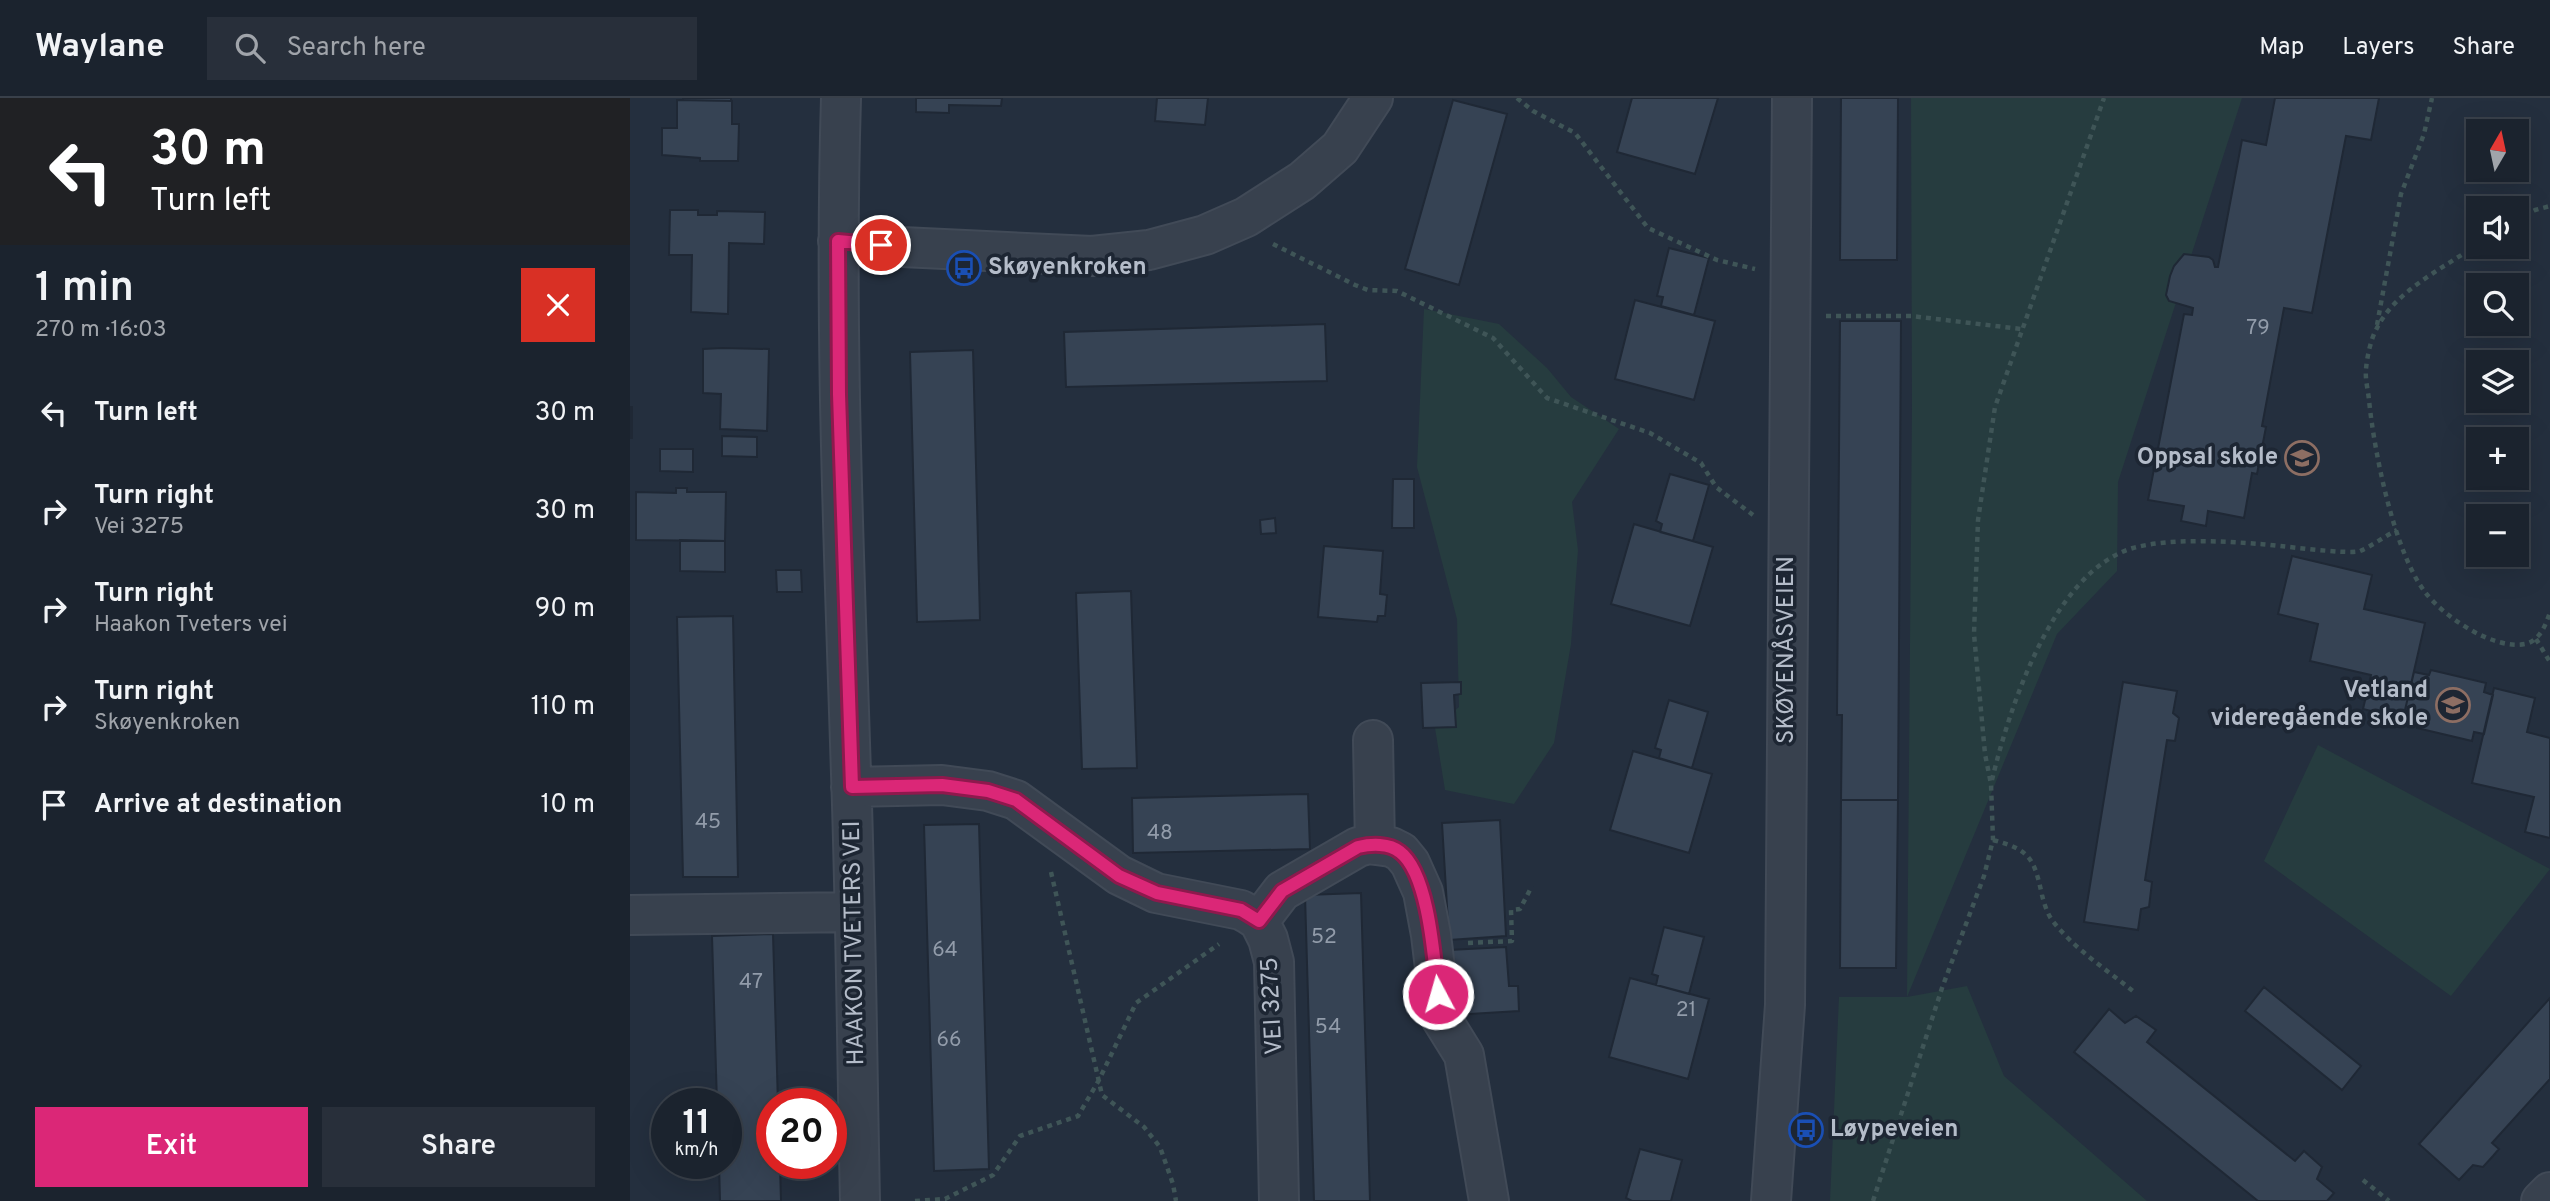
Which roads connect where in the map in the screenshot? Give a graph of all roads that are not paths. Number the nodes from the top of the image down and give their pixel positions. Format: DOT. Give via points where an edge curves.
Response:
graph roads {
  1 [pos="841,98"];
  2 [pos="1373,98"];
  3 [pos="1792,98"];
  4 [pos="838,241"];
  5 [pos="1373,740"];
  6 [pos="852,787"];
  7 [pos="1375,845"];
  8 [pos="853,912"];
  9 [pos="630,915"];
  10 [pos="1254,918"];
  11 [pos="2550,1192"];
  12 [pos="860,1201"];
  13 [pos="1279,1201"];
  14 [pos="1489,1201"];
  15 [pos="1771,1201"];
  16 [pos="2541,1201"];
  1 -- 4 [label="street, HAAKON TVETERS VEI"];
  2 -- 4 [label="street" via="1340,148 1302,181 1246,217 1205,235 1149,250 1092,256"];
  3 -- 15 [label="street, SKØYENÅSVEIEN" via="1785,1005"];
  4 -- 6 [label="street, HAAKON TVETERS VEI"];
  5 -- 7 [label="street"];
  6 -- 8 [label="street, HAAKON TVETERS VEI"];
  6 -- 10 [label="street" via="942,785 1016,800 1119,876 1157,893 1241,910"];
  7 -- 10 [label="street" via="1358,847 1282,891"];
  7 -- 14 [label="street" via="1401,852 1423,892 1440,1018 1464,1055"];
  8 -- 9 [label="street"];
  8 -- 12 [label="street, HAAKON TVETERS VEI"];
  10 -- 13 [label="street, VEI 3275" via="1269,939 1274,962"];
  11 -- 16 [label="street"];
}
